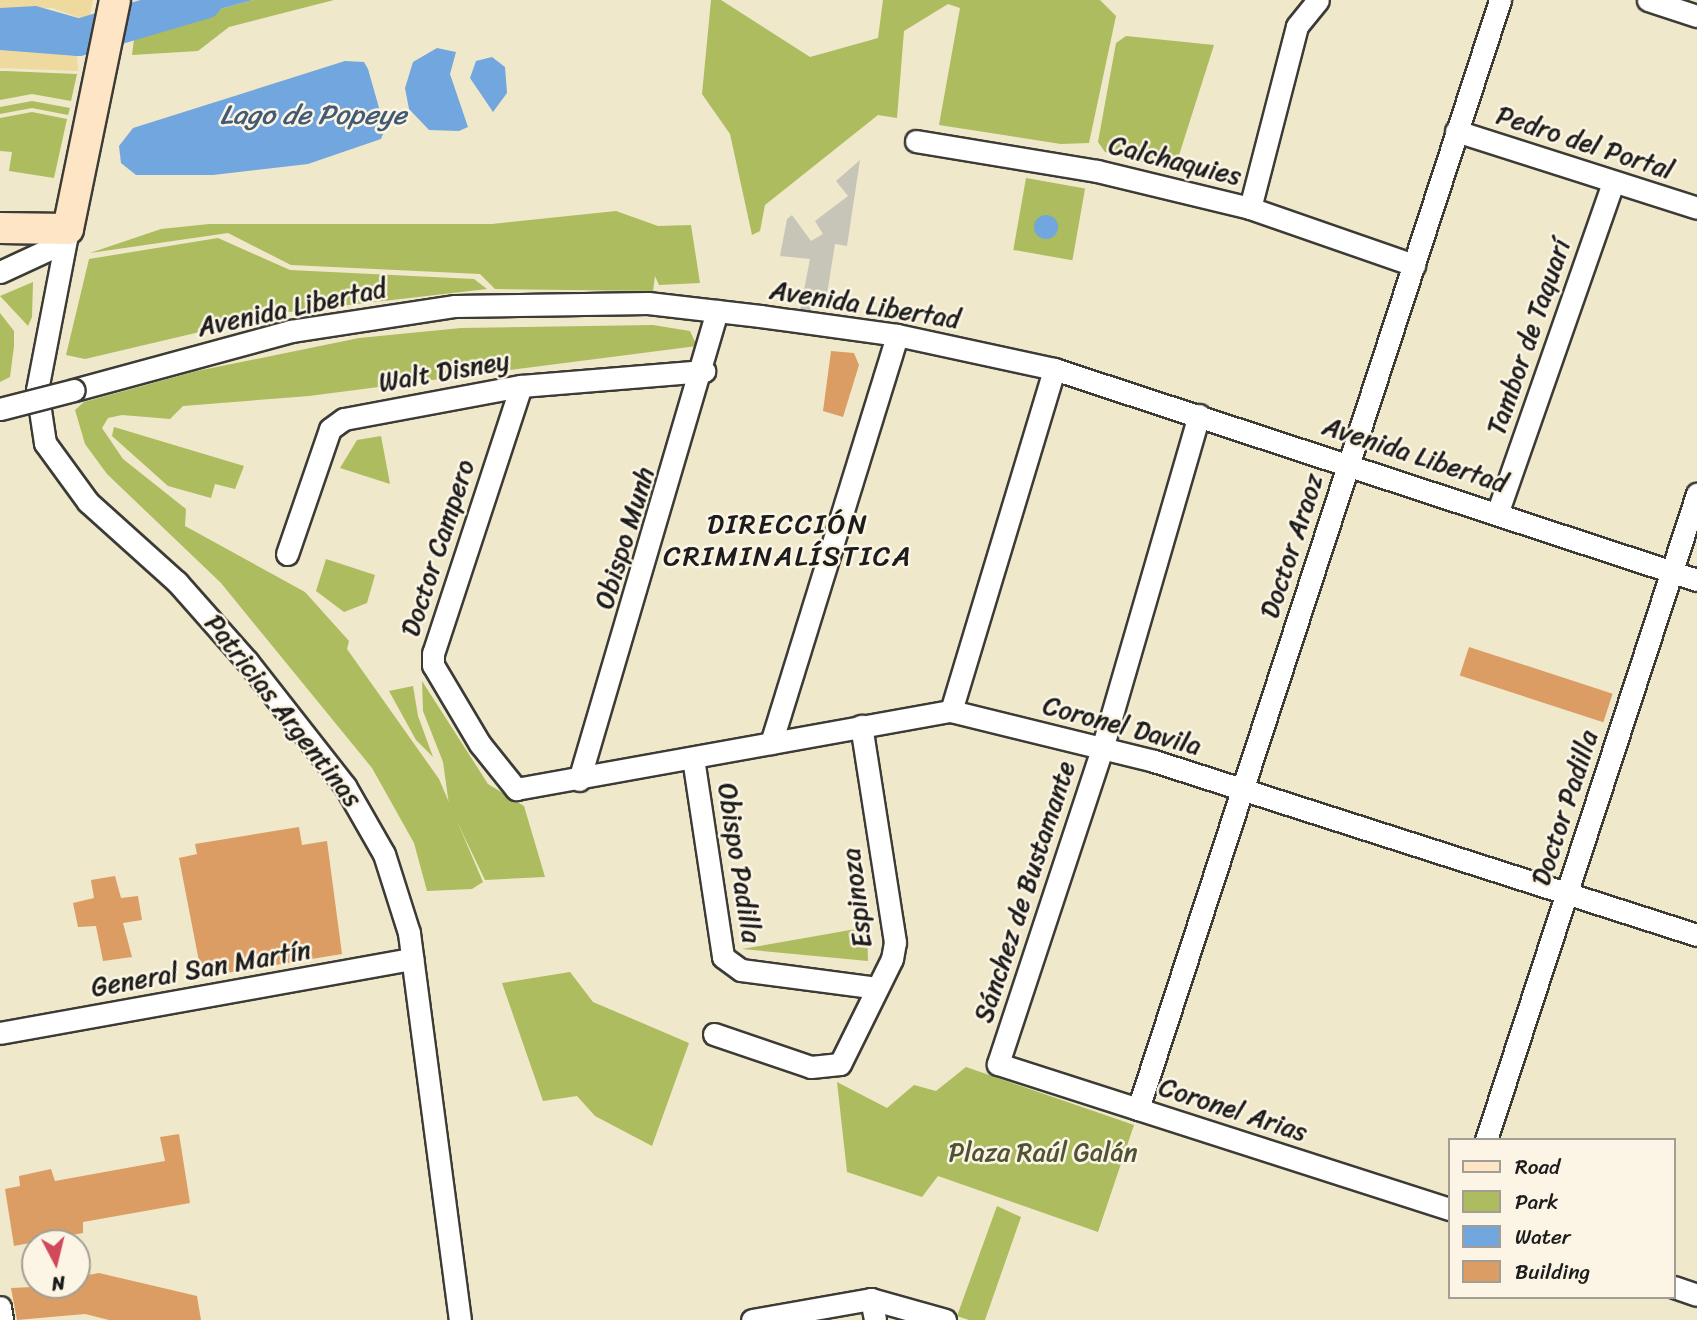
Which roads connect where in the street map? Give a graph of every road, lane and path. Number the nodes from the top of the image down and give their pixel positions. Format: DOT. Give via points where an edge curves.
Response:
graph roads {
  1 [pos="115,0"];
  2 [pos="1318,0"];
  3 [pos="1500,0"];
  4 [pos="1648,0"];
  5 [pos="1697,16"];
  6 [pos="1456,131"];
  7 [pos="916,141"];
  8 [pos="1612,182"];
  9 [pos="1250,208"];
  10 [pos="1697,208"];
  11 [pos="69,224"];
  12 [pos="0,228"];
  13 [pos="1414,265"];
  14 [pos="0,272"];
  15 [pos="717,311"];
  16 [pos="897,335"];
  17 [pos="1054,369"];
  18 [pos="704,371"];
  19 [pos="521,386"];
  20 [pos="0,409"];
  21 [pos="1199,415"];
  22 [pos="1348,462"];
  23 [pos="1697,494"];
  24 [pos="1498,511"];
  25 [pos="287,554"];
  26 [pos="1671,571"];
  27 [pos="1697,580"];
  28 [pos="951,711"];
  29 [pos="861,726"];
  30 [pos="771,743"];
  31 [pos="1103,746"];
  32 [pos="693,758"];
  33 [pos="579,780"];
  34 [pos="516,789"];
  35 [pos="1242,790"];
  36 [pos="1566,893"];
  37 [pos="1697,935"];
  38 [pos="412,959"];
  39 [pos="877,988"];
  40 [pos="0,1033"];
  41 [pos="714,1034"];
  42 [pos="998,1064"];
  43 [pos="1138,1109"];
  44 [pos="1487,1138"];
  45 [pos="1448,1208"];
  46 [pos="1676,1288"];
  47 [pos="1697,1295"];
  48 [pos="0,1307"];
  49 [pos="873,1310"];
  50 [pos="2,1320"];
  51 [pos="460,1320"];
  52 [pos="752,1320"];
  53 [pos="945,1320"];
  1 -- 11 [label="main road"];
  2 -- 9 [label="street" via="1297,26"];
  3 -- 6 [label="street, Doctor Araoz"];
  4 -- 5 [label="street"];
  6 -- 8 [label="street, Pedro del Portal"];
  6 -- 13 [label="street, Doctor Araoz"];
  7 -- 9 [label="street, Calchaquies" via="1097,170"];
  8 -- 10 [label="street, Pedro del Portal"];
  8 -- 24 [label="street, Tambor de Taquarí"];
  9 -- 13 [label="street, Calchaquies"];
  11 -- 12 [label="main road"];
  11 -- 14 [label="street"];
  11 -- 38 [label="street, Patricias Argentinas" via="37,390 45,443 88,502 222,631 345,786 391,872"];
  13 -- 22 [label="street, Doctor Araoz"];
  15 -- 16 [label="street, Avenida Libertad"];
  15 -- 18 [label="street, Obispo Munh"];
  15 -- 20 [label="street, Avenida Libertad, bridge" via="531,303 400,312 291,331"];
  16 -- 17 [label="street, Avenida Libertad"];
  16 -- 30 [label="street"];
  17 -- 21 [label="street, Avenida Libertad"];
  17 -- 28 [label="street"];
  18 -- 19 [label="street, Walt Disney"];
  18 -- 33 [label="street, Obispo Munh"];
  19 -- 25 [label="street, Walt Disney" via="344,419 330,429"];
  19 -- 34 [label="street, Doctor Campero" via="433,653 433,664 459,708"];
  21 -- 22 [label="street, Avenida Libertad"];
  21 -- 31 [label="street, Sánchez de Bustamante"];
  22 -- 24 [label="street, Avenida Libertad"];
  22 -- 35 [label="street, Doctor Araoz"];
  23 -- 26 [label="street, Doctor Padilla"];
  24 -- 26 [label="street, Avenida Libertad"];
  26 -- 27 [label="street, Avenida Libertad"];
  26 -- 36 [label="street, Doctor Padilla"];
  28 -- 29 [label="street, Coronel Davila"];
  28 -- 31 [label="street, Coronel Davila"];
  29 -- 30 [label="street, Coronel Davila"];
  29 -- 39 [label="street, Espinoza" via="895,942"];
  30 -- 32 [label="street, Coronel Davila"];
  31 -- 35 [label="street, Coronel Davila"];
  31 -- 42 [label="street, Sánchez de Bustamante"];
  32 -- 33 [label="street, Coronel Davila"];
  32 -- 39 [label="street, Obispo Padilla" via="723,957 741,970"];
  33 -- 34 [label="street, Coronel Davila"];
  35 -- 36 [label="street, Coronel Davila"];
  35 -- 43 [label="street, Doctor Araoz"];
  36 -- 37 [label="street, Coronel Davila"];
  36 -- 44 [label="street, Doctor Padilla"];
  38 -- 40 [label="street, General San Martín"];
  38 -- 51 [label="street, Patricias Argentinas"];
  39 -- 41 [label="street, Espinoza" via="840,1065 811,1067"];
  42 -- 43 [label="street, Coronel Arias"];
  43 -- 45 [label="street, Coronel Arias"];
  46 -- 47 [label="street"];
  48 -- 50 [label="street"];
  49 -- 52 [label="street"];
  49 -- 53 [label="street"];
}
